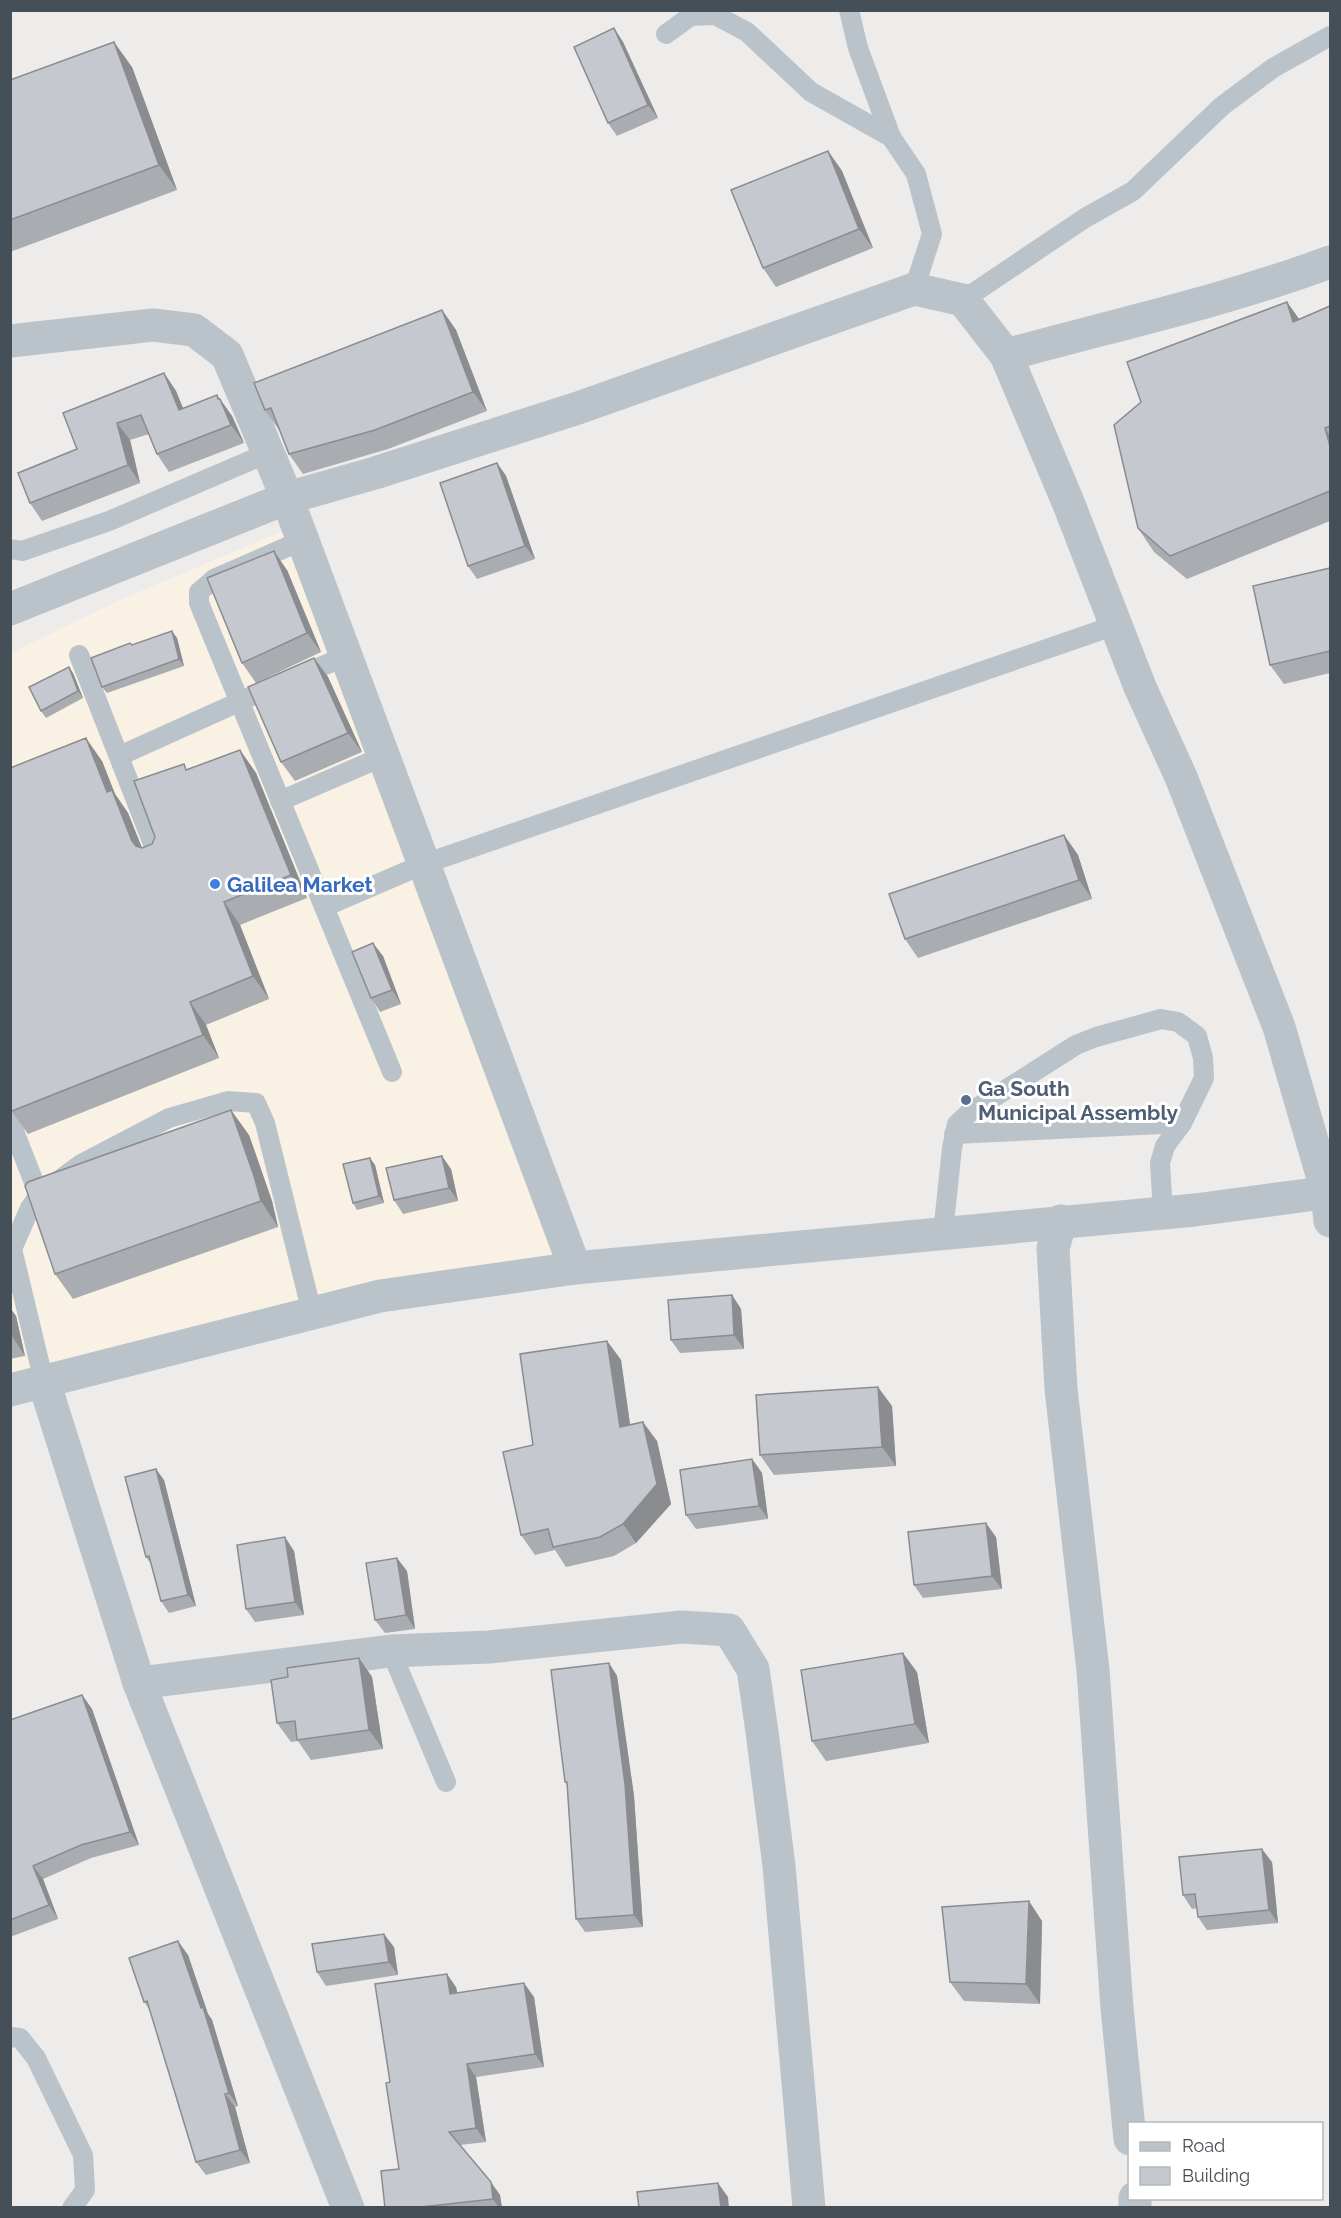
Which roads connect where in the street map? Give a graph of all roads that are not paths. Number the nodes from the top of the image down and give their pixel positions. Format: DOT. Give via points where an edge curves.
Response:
graph roads {
  1 [pos="849,10"];
  2 [pos="666,34"];
  3 [pos="1330,36"];
  4 [pos="891,137"];
  5 [pos="1330,262"];
  6 [pos="914,289"];
  7 [pos="963,300"];
  8 [pos="10,341"];
  9 [pos="1006,355"];
  10 [pos="268,453"];
  11 [pos="287,498"];
  12 [pos="303,540"];
  13 [pos="10,549"];
  14 [pos="10,609"];
  15 [pos="1116,625"];
  16 [pos="79,655"];
  17 [pos="346,656"];
  18 [pos="239,702"];
  19 [pos="119,756"];
  20 [pos="384,756"];
  21 [pos="280,801"];
  22 [pos="159,859"];
  23 [pos="424,864"];
  24 [pos="324,907"];
  25 [pos="392,1072"];
  26 [pos="10,1121"];
  27 [pos="1182,1123"];
  28 [pos="954,1134"];
  29 [pos="39,1195"];
  30 [pos="1329,1202"];
  31 [pos="1163,1213"];
  32 [pos="1061,1221"];
  33 [pos="943,1233"];
  34 [pos="11,1249"];
  35 [pos="575,1268"];
  36 [pos="312,1313"];
  37 [pos="44,1382"];
  38 [pos="10,1390"];
  39 [pos="391,1651"];
  40 [pos="139,1683"];
  41 [pos="446,1782"];
  42 [pos="10,2037"];
  43 [pos="1128,2122"];
  44 [pos="72,2208"];
  45 [pos="348,2208"];
  46 [pos="809,2208"];
  1 -- 4 [label="lane" via="858,48"];
  2 -- 4 [label="lane" via="691,16 715,15 747,32 811,92"];
  3 -- 7 [label="lane" via="1273,68 1222,106 1132,191"];
  4 -- 6 [label="lane" via="916,174 932,234"];
  5 -- 9 [label="street" via="1225,296"];
  6 -- 7 [label="street"];
  6 -- 11 [label="street" via="578,408"];
  7 -- 9 [label="street"];
  8 -- 10 [label="street" via="153,325 194,330 227,355"];
  9 -- 15 [label="street"];
  10 -- 11 [label="street"];
  10 -- 13 [label="lane" via="109,521 22,551"];
  11 -- 12 [label="street"];
  11 -- 14 [label="street"];
  12 -- 17 [label="street"];
  12 -- 18 [label="lane" via="214,579 199,592 199,603"];
  15 -- 23 [label="lane"];
  15 -- 30 [label="street" via="1181,777 1279,1027"];
  16 -- 19 [label="lane"];
  17 -- 18 [label="lane"];
  17 -- 20 [label="street"];
  18 -- 19 [label="lane"];
  18 -- 21 [label="lane"];
  19 -- 22 [label="lane"];
  20 -- 21 [label="lane"];
  20 -- 23 [label="street"];
  21 -- 24 [label="lane"];
  23 -- 24 [label="lane"];
  23 -- 35 [label="street"];
  24 -- 25 [label="lane"];
  26 -- 29 [label="lane"];
  27 -- 28 [label="lane"];
  27 -- 28 [label="lane" via="1204,1078 1203,1058 1197,1036 1178,1022 1161,1019 1076,1045 969,1113 957,1124"];
  27 -- 31 [label="lane" via="1165,1146 1160,1162"];
  28 -- 33 [label="lane"];
  29 -- 34 [label="lane"];
  29 -- 36 [label="lane" via="81,1164 169,1118 228,1101 256,1103 265,1124"];
  30 -- 31 [label="street"];
  31 -- 32 [label="street"];
  32 -- 33 [label="street"];
  32 -- 43 [label="street" via="1053,1248 1061,1389 1093,1670"];
  33 -- 35 [label="street"];
  34 -- 37 [label="lane"];
  35 -- 36 [label="street" via="380,1296"];
  36 -- 37 [label="street"];
  37 -- 38 [label="street"];
  37 -- 40 [label="street"];
  39 -- 40 [label="street"];
  39 -- 41 [label="lane"];
  39 -- 46 [label="street" via="489,1647 682,1627 729,1630 753,1669 762,1732 779,1866"];
  40 -- 45 [label="street"];
  42 -- 44 [label="lane" via="20,2038 36,2058 83,2155 85,2190"];
}
